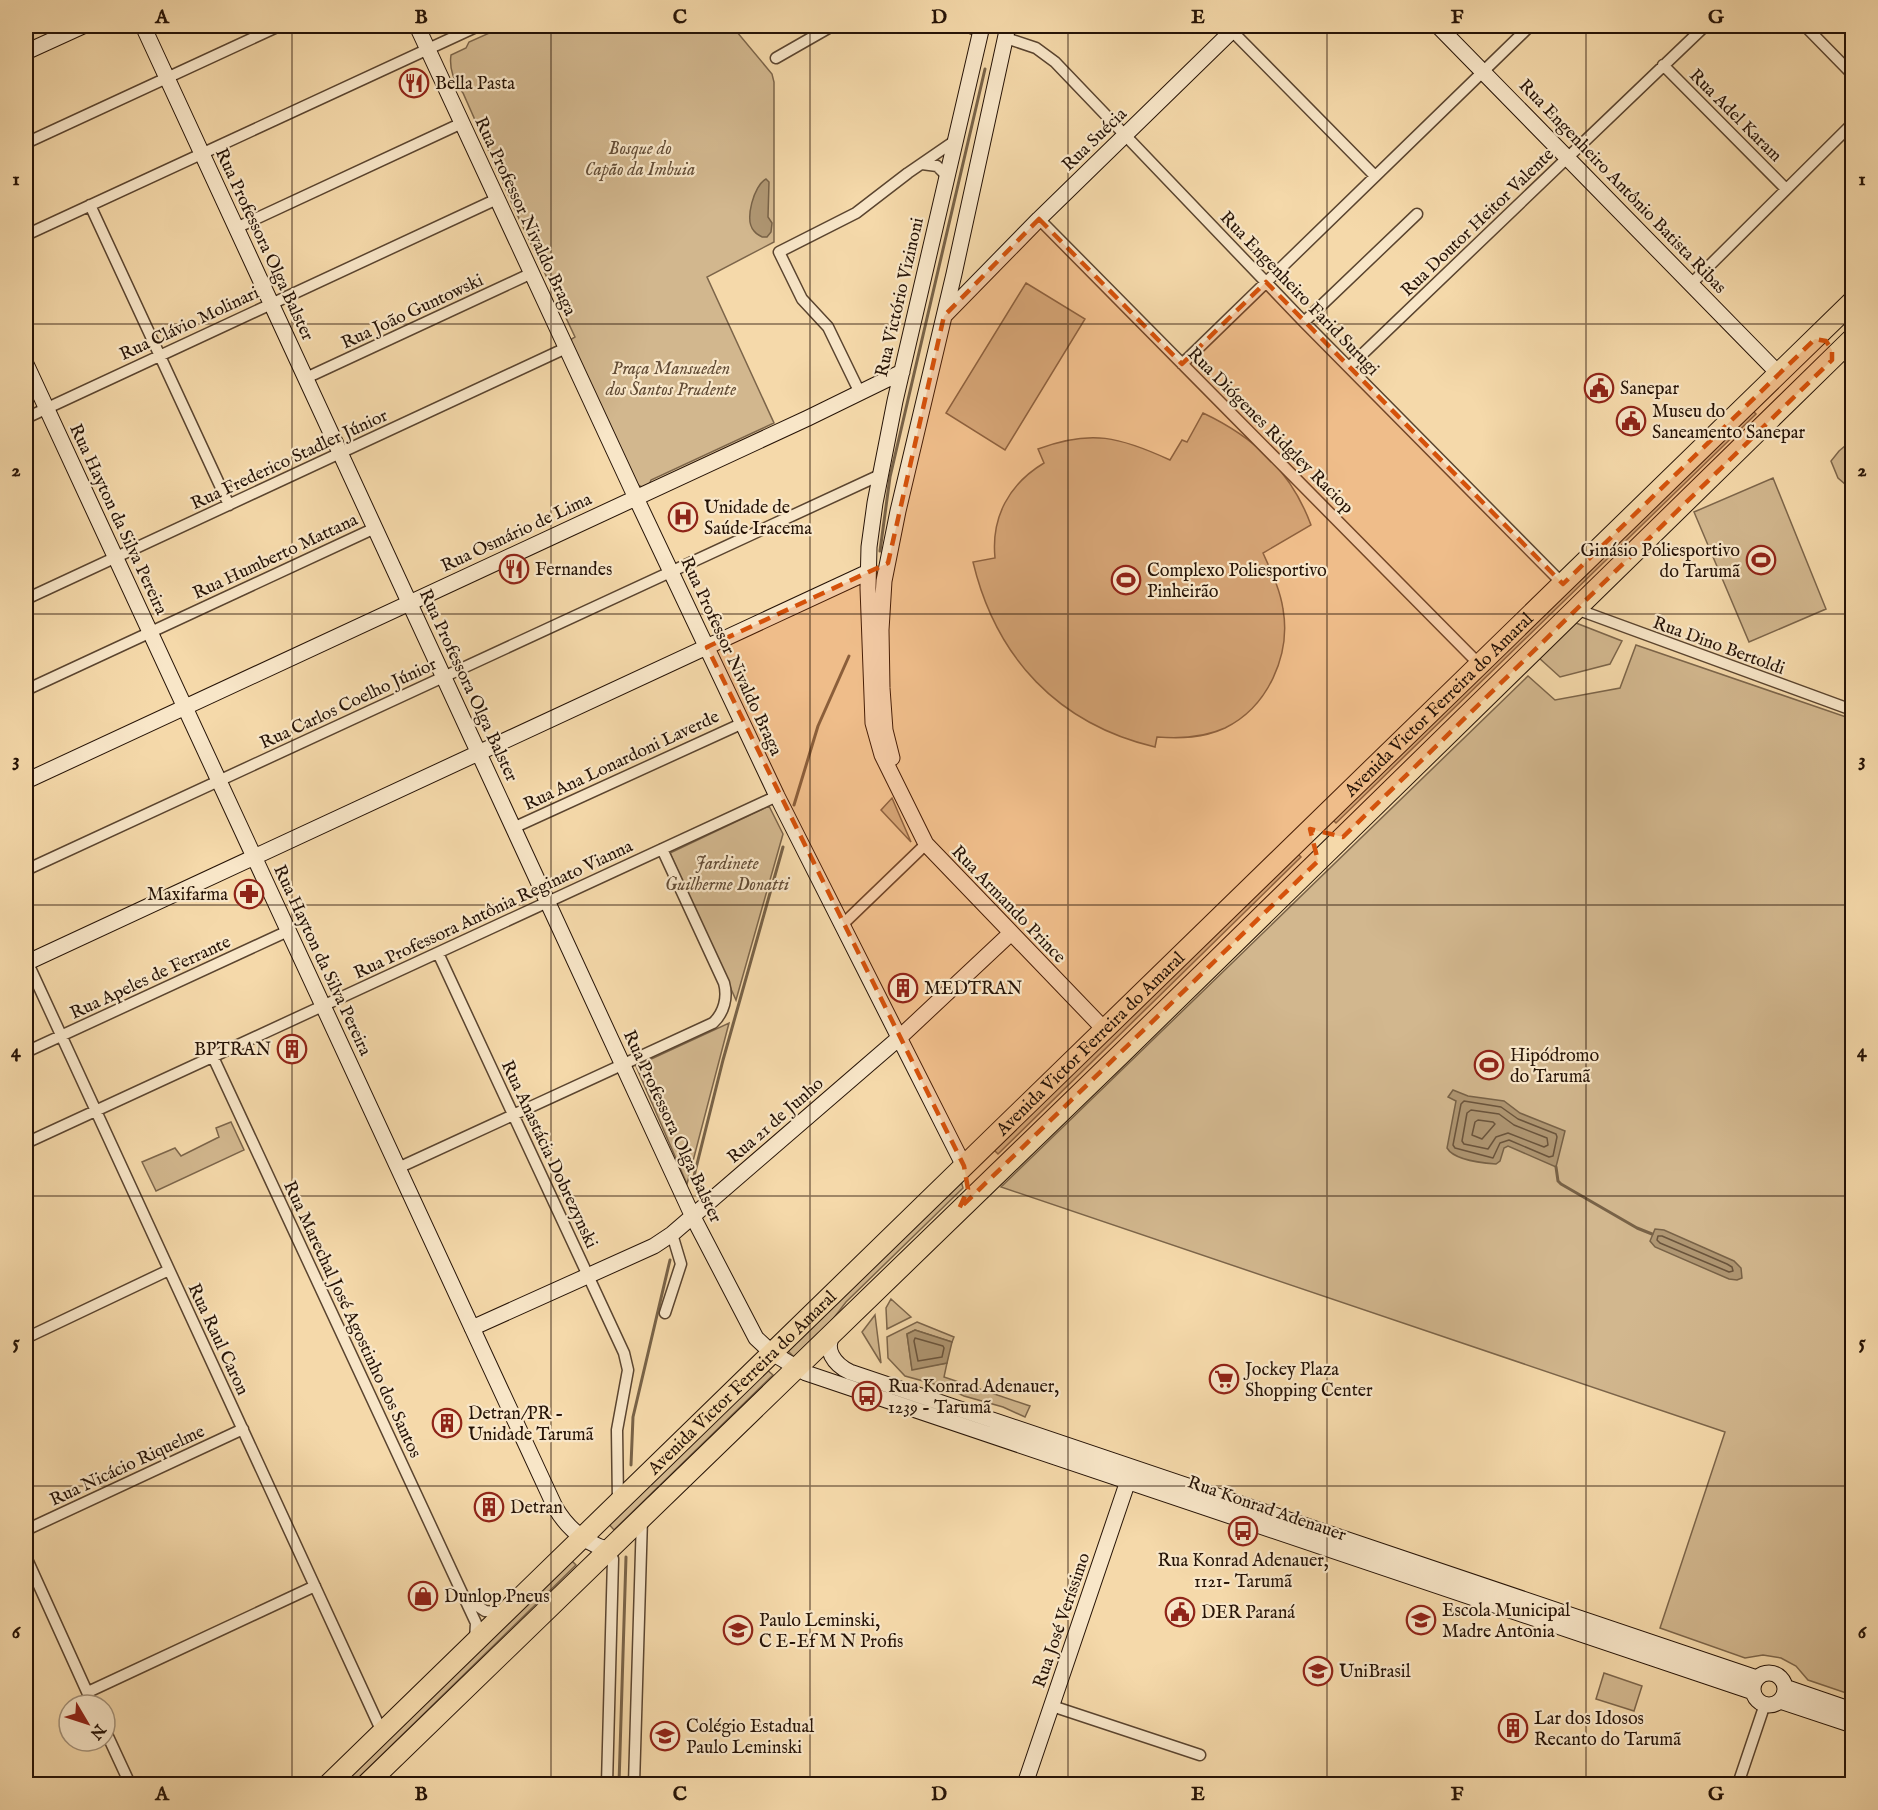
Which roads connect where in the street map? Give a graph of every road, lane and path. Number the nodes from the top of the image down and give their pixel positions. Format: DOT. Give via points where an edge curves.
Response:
graph roads {
  1 [pos="83,26"];
  2 [pos="143,26"];
  3 [pos="279,26"];
  4 [pos="417,26"];
  5 [pos="478,26"];
  6 [pos="832,26"];
  7 [pos="966,26"];
  8 [pos="1438,26"];
  9 [pos="1530,26"];
  10 [pos="1705,26"];
  11 [pos="1805,26"];
  12 [pos="1232,27"];
  13 [pos="981,29"];
  14 [pos="1007,32"];
  15 [pos="428,49"];
  16 [pos="26,52"];
  17 [pos="776,58"];
  18 [pos="1663,65"];
  19 [pos="1484,72"];
  20 [pos="1852,74"];
  21 [pos="167,77"];
  22 [pos="462,123"];
  23 [pos="1852,124"];
  24 [pos="1126,135"];
  25 [pos="956,140"];
  26 [pos="26,143"];
  27 [pos="202,153"];
  28 [pos="1568,158"];
  29 [pos="922,164"];
  30 [pos="947,176"];
  31 [pos="1375,176"];
  32 [pos="1786,189"];
  33 [pos="497,199"];
  34 [pos="90,205"];
  35 [pos="1417,214"];
  36 [pos="1040,219"];
  37 [pos="236,228"];
  38 [pos="26,235"];
  39 [pos="532,273"];
  40 [pos="954,274"];
  41 [pos="978,279"];
  42 [pos="1266,282"];
  43 [pos="1691,284"];
  44 [pos="271,303"];
  45 [pos="1847,307"];
  46 [pos="944,316"];
  47 [pos="1304,322"];
  48 [pos="1852,332"];
  49 [pos="1815,339"];
  50 [pos="1852,339"];
  51 [pos="566,348"];
  52 [pos="160,355"];
  53 [pos="1832,360"];
  54 [pos="26,364"];
  55 [pos="1182,364"];
  56 [pos="1349,367"];
  57 [pos="902,372"];
  58 [pos="1779,374"];
  59 [pos="306,378"];
  60 [pos="860,393"];
  61 [pos="895,401"];
  62 [pos="46,408"];
  63 [pos="26,418"];
  64 [pos="340,453"];
  65 [pos="880,475"];
  66 [pos="636,498"];
  67 [pos="229,505"];
  68 [pos="375,528"];
  69 [pos="115,558"];
  70 [pos="671,572"];
  71 [pos="868,572"];
  72 [pos="1563,584"];
  73 [pos="26,599"];
  74 [pos="409,603"];
  75 [pos="1576,609"];
  76 [pos="150,632"];
  77 [pos="707,647"];
  78 [pos="1480,665"];
  79 [pos="444,677"];
  80 [pos="26,690"];
  81 [pos="184,707"];
  82 [pos="1852,710"];
  83 [pos="742,723"];
  84 [pos="479,753"];
  85 [pos="26,781"];
  86 [pos="219,781"];
  87 [pos="902,794"];
  88 [pos="777,796"];
  89 [pos="1323,817"];
  90 [pos="513,828"];
  91 [pos="1343,837"];
  92 [pos="1298,841"];
  93 [pos="926,844"];
  94 [pos="663,849"];
  95 [pos="254,857"];
  96 [pos="1318,861"];
  97 [pos="26,870"];
  98 [pos="548,902"];
  99 [pos="842,925"];
  100 [pos="288,932"];
  101 [pos="1011,933"];
  102 [pos="438,952"];
  103 [pos="26,962"];
  104 [pos="323,1006"];
  105 [pos="1104,1029"];
  106 [pos="61,1036"];
  107 [pos="899,1038"];
  108 [pos="26,1052"];
  109 [pos="213,1056"];
  110 [pos="622,1064"];
  111 [pos="95,1110"];
  112 [pos="514,1114"];
  113 [pos="26,1143"];
  114 [pos="964,1166"];
  115 [pos="398,1168"];
  116 [pos="959,1209"];
  117 [pos="693,1217"];
  118 [pos="672,1234"];
  119 [pos="169,1270"];
  120 [pos="588,1276"];
  121 [pos="665,1313"];
  122 [pos="472,1328"];
  123 [pos="834,1332"];
  124 [pos="26,1338"];
  125 [pos="772,1353"];
  126 [pos="797,1369"];
  127 [pos="243,1429"];
  128 [pos="1130,1474"];
  129 [pos="618,1503"];
  130 [pos="642,1518"];
  131 [pos="26,1530"];
  132 [pos="582,1537"];
  133 [pos="609,1550"];
  134 [pos="26,1557"];
  135 [pos="315,1586"];
  136 [pos="464,1596"];
  137 [pos="505,1613"];
  138 [pos="475,1642"];
  139 [pos="1755,1685"];
  140 [pos="88,1692"];
  141 [pos="1777,1698"];
  142 [pos="1052,1706"];
  143 [pos="1852,1710"];
  144 [pos="1852,1725"];
  145 [pos="382,1732"];
  146 [pos="115,1753"];
  147 [pos="1200,1755"];
  148 [pos="130,1785"];
  149 [pos="329,1785"];
  150 [pos="367,1785"];
  151 [pos="607,1785"];
  152 [pos="634,1785"];
  153 [pos="1025,1785"];
  154 [pos="1738,1785"];
  1 -- 16 [label="street"];
  2 -- 21 [label="street, Rua Professora Olga Balster"];
  3 -- 21 [label="street"];
  4 -- 15 [label="street, Rua Professor Nivaldo Braga"];
  5 -- 15 [label="street"];
  6 -- 17 [label="street"];
  7 -- 13 [label="street"];
  8 -- 19 [label="street, Rua Engenheiro Antônio Batista Ribas"];
  9 -- 19 [label="street"];
  10 -- 18 [label="street, Rua Doutor Heitor Valente"];
  11 -- 20 [label="street"];
  12 -- 24 [label="street, Rua Suécia"];
  12 -- 31 [label="street"];
  13 -- 14 [label="street"];
  13 -- 25 [label="street, Rua Victório Vizinoni"];
  14 -- 24 [label="street, Rua Engenheiro Farid Surugi" via="1049,56"];
  14 -- 40 [label="street"];
  15 -- 22 [label="street, Rua Professor Nivaldo Braga"];
  15 -- 27 [label="street"];
  18 -- 28 [label="street, Rua Doutor Heitor Valente"];
  18 -- 32 [label="street, Rua Adel Karam"];
  19 -- 28 [label="street, Rua Engenheiro Antônio Batista Ribas"];
  19 -- 31 [label="street"];
  21 -- 26 [label="street"];
  21 -- 27 [label="street, Rua Professora Olga Balster"];
  22 -- 33 [label="street, Rua Professor Nivaldo Braga"];
  22 -- 37 [label="street"];
  23 -- 32 [label="street"];
  24 -- 36 [label="street, Rua Suécia"];
  24 -- 42 [label="street, Rua Engenheiro Farid Surugi"];
  25 -- 29 [label="street"];
  25 -- 30 [label="street, Rua Victório Vizinoni"];
  27 -- 34 [label="street"];
  27 -- 37 [label="street, Rua Professora Olga Balster"];
  28 -- 43 [label="street, Rua Engenheiro Antônio Batista Ribas"];
  28 -- 56 [label="street, Rua Doutor Heitor Valente"];
  29 -- 30 [label="street" via="937,166"];
  29 -- 60 [label="street" via="856,213 779,252 802,299 828,327"];
  30 -- 57 [label="street, Rua Victório Vizinoni"];
  31 -- 42 [label="street"];
  32 -- 43 [label="street"];
  33 -- 39 [label="street, Rua Professor Nivaldo Braga"];
  33 -- 44 [label="street, Rua Clávio Molinari"];
  34 -- 38 [label="street"];
  34 -- 52 [label="street"];
  35 -- 47 [label="street"];
  36 -- 41 [label="street, Rua Suécia"];
  36 -- 55 [label="street, Rua Diógenes Ridgley Raciop"];
  37 -- 44 [label="street, Rua Professora Olga Balster"];
  39 -- 51 [label="street, Rua Professor Nivaldo Braga"];
  39 -- 59 [label="street, Rua João Guntowski"];
  40 -- 41 [label="street" via="966,282"];
  40 -- 46 [label="street"];
  41 -- 46 [label="street, Rua Suécia"];
  42 -- 47 [label="street, Rua Engenheiro Farid Surugi"];
  42 -- 55 [label="street"];
  43 -- 58 [label="street, Rua Engenheiro Antônio Batista Ribas"];
  44 -- 52 [label="street, Rua Clávio Molinari"];
  44 -- 59 [label="street, Rua Professora Olga Balster"];
  45 -- 48 [label="highway" via="1843,324"];
  45 -- 49 [label="highway, Avenida Victor Ferreira do Amaral"];
  46 -- 87 [label="street, Rua Armando Prince" via="904,485 882,604 883,713"];
  47 -- 56 [label="street, Rua Engenheiro Farid Surugi"];
  49 -- 53 [label="highway" via="1830,344"];
  49 -- 58 [label="highway, Avenida Victor Ferreira do Amaral"];
  50 -- 53 [label="highway, Avenida Victor Ferreira do Amaral"];
  51 -- 64 [label="street, Rua Frederico Stadler Júnior"];
  51 -- 66 [label="street, Rua Professor Nivaldo Braga"];
  52 -- 62 [label="street, Rua Clávio Molinari"];
  52 -- 67 [label="street"];
  53 -- 75 [label="highway, Avenida Victor Ferreira do Amaral"];
  54 -- 62 [label="street, Rua Hayton da Silva Pereira"];
  55 -- 78 [label="street, Rua Diógenes Ridgley Raciop"];
  56 -- 72 [label="street, Rua Engenheiro Farid Surugi"];
  57 -- 60 [label="street, Rua Osmário de Lima"];
  57 -- 61 [label="street, Rua Victório Vizinoni"];
  58 -- 72 [label="highway, Avenida Victor Ferreira do Amaral"];
  59 -- 64 [label="street, Rua Professora Olga Balster"];
  60 -- 61 [label="street" via="875,392"];
  60 -- 66 [label="street, Rua Osmário de Lima"];
  61 -- 65 [label="street, Rua Victório Vizinoni"];
  62 -- 63 [label="street, Rua Clávio Molinari"];
  62 -- 69 [label="street, Rua Hayton da Silva Pereira"];
  64 -- 67 [label="street, Rua Frederico Stadler Júnior"];
  64 -- 68 [label="street, Rua Professora Olga Balster"];
  65 -- 70 [label="street, Rua Carlos Coelho Júnior"];
  65 -- 71 [label="street, Rua Victório Vizinoni"];
  66 -- 70 [label="street, Rua Professor Nivaldo Braga"];
  66 -- 74 [label="street, Rua Osmário de Lima"];
  67 -- 69 [label="street, Rua Frederico Stadler Júnior"];
  68 -- 74 [label="street, Rua Professora Olga Balster"];
  68 -- 76 [label="street, Rua Humberto Mattana"];
  69 -- 73 [label="street, Rua Frederico Stadler Júnior"];
  69 -- 76 [label="street, Rua Hayton da Silva Pereira"];
  70 -- 77 [label="street, Rua Professor Nivaldo Braga"];
  70 -- 79 [label="street, Rua Carlos Coelho Júnior"];
  71 -- 77 [label="street"];
  71 -- 87 [label="street, Rua Armando Prince" via="873,723 882,755"];
  72 -- 78 [label="highway, Avenida Victor Ferreira do Amaral"];
  74 -- 79 [label="street, Rua Professora Olga Balster"];
  74 -- 81 [label="street, Rua Osmário de Lima"];
  75 -- 82 [label="street, Rua Dino Bertoldi"];
  75 -- 91 [label="highway, Avenida Victor Ferreira do Amaral"];
  76 -- 80 [label="street, Rua Humberto Mattana"];
  76 -- 81 [label="street, Rua Hayton da Silva Pereira"];
  77 -- 83 [label="street, Rua Professor Nivaldo Braga"];
  77 -- 84 [label="street"];
  78 -- 89 [label="highway, Avenida Victor Ferreira do Amaral"];
  79 -- 84 [label="street, Rua Professora Olga Balster"];
  79 -- 86 [label="street, Rua Carlos Coelho Júnior"];
  81 -- 85 [label="street, Rua Osmário de Lima"];
  81 -- 86 [label="street, Rua Hayton da Silva Pereira"];
  83 -- 88 [label="street, Rua Professor Nivaldo Braga"];
  83 -- 90 [label="street, Rua Ana Lonardoni Laverde"];
  84 -- 90 [label="street, Rua Professora Olga Balster"];
  84 -- 95 [label="street"];
  86 -- 95 [label="street, Rua Hayton da Silva Pereira"];
  86 -- 97 [label="street, Rua Carlos Coelho Júnior"];
  87 -- 93 [label="street, Rua Armando Prince"];
  88 -- 94 [label="street, Rua Professora Antônia Reginato Vianna"];
  88 -- 99 [label="street, Rua Professor Nivaldo Braga"];
  89 -- 91 [label="highway" via="1326,832"];
  89 -- 92 [label="highway, Avenida Victor Ferreira do Amaral"];
  90 -- 98 [label="street, Rua Professora Olga Balster"];
  91 -- 96 [label="highway, Avenida Victor Ferreira do Amaral"];
  92 -- 96 [label="highway" via="1313,844"];
  92 -- 105 [label="highway, Avenida Victor Ferreira do Amaral"];
  93 -- 99 [label="street"];
  93 -- 101 [label="street, Rua Armando Prince"];
  94 -- 98 [label="street, Rua Professora Antônia Reginato Vianna"];
  94 -- 110 [label="street" via="724,983 724,1003 720,1017 713,1023"];
  95 -- 100 [label="street, Rua Hayton da Silva Pereira"];
  95 -- 103 [label="street"];
  96 -- 116 [label="highway, Avenida Victor Ferreira do Amaral"];
  98 -- 102 [label="street, Rua Professora Antônia Reginato Vianna"];
  98 -- 110 [label="street, Rua Professora Olga Balster"];
  99 -- 107 [label="street, Rua Professor Nivaldo Braga"];
  100 -- 104 [label="street, Rua Hayton da Silva Pereira"];
  100 -- 106 [label="street, Rua Apeles de Ferrante"];
  101 -- 105 [label="street, Rua Armando Prince"];
  101 -- 107 [label="street, Rua 21 de Junho"];
  102 -- 104 [label="street, Rua Professora Antônia Reginato Vianna"];
  102 -- 112 [label="street, Rua Anastácia Dobrezynski"];
  103 -- 106 [label="street, Rua Raul Caron"];
  104 -- 109 [label="street, Rua Professora Antônia Reginato Vianna"];
  104 -- 115 [label="street, Rua Hayton da Silva Pereira"];
  105 -- 114 [label="highway, Avenida Victor Ferreira do Amaral"];
  106 -- 108 [label="street, Rua Apeles de Ferrante"];
  106 -- 111 [label="street, Rua Raul Caron"];
  107 -- 114 [label="street, Rua Professor Nivaldo Braga"];
  107 -- 117 [label="street, Rua 21 de Junho"];
  109 -- 111 [label="street, Rua Professora Antônia Reginato Vianna"];
  109 -- 136 [label="street, Rua Marechal José Agostinho dos Santos"];
  110 -- 112 [label="street"];
  110 -- 117 [label="street, Rua Professora Olga Balster"];
  111 -- 113 [label="street, Rua Professora Antônia Reginato Vianna"];
  111 -- 119 [label="street, Rua Raul Caron"];
  112 -- 115 [label="street"];
  112 -- 120 [label="street, Rua Anastácia Dobrezynski"];
  114 -- 116 [label="highway" via="968,1189"];
  114 -- 125 [label="highway, Avenida Victor Ferreira do Amaral"];
  115 -- 122 [label="street, Rua Hayton da Silva Pereira"];
  116 -- 123 [label="highway, Avenida Victor Ferreira do Amaral"];
  117 -- 118 [label="street, Rua 21 de Junho"];
  117 -- 125 [label="street, Rua Professora Olga Balster" via="756,1338"];
  118 -- 120 [label="street, Rua 21 de Junho"];
  118 -- 121 [label="street" via="681,1264"];
  119 -- 124 [label="street"];
  119 -- 127 [label="street, Rua Raul Caron"];
  120 -- 122 [label="street, Rua 21 de Junho"];
  120 -- 129 [label="street, Rua Anastácia Dobrezynski" via="628,1370 617,1430"];
  122 -- 132 [label="street, Rua Hayton da Silva Pereira" via="555,1506 568,1526"];
  123 -- 126 [label="highway, Avenida Victor Ferreira do Amaral"];
  123 -- 128 [label="street, Rua Konrad Adenauer" via="829,1343 831,1354 845,1370"];
  125 -- 126 [label="street, Rua Konrad Adenauer"];
  125 -- 129 [label="highway, Avenida Victor Ferreira do Amaral"];
  126 -- 128 [label="street, Rua Konrad Adenauer"];
  126 -- 130 [label="highway, Avenida Victor Ferreira do Amaral"];
  127 -- 131 [label="street, Rua Nicácio Riquelme"];
  127 -- 135 [label="street, Rua Raul Caron"];
  128 -- 139 [label="street, Rua Konrad Adenauer"];
  128 -- 142 [label="street, Rua José Veríssimo"];
  129 -- 132 [label="highway, Avenida Victor Ferreira do Amaral"];
  130 -- 133 [label="highway, Avenida Victor Ferreira do Amaral"];
  130 -- 152 [label="street"];
  132 -- 133 [label="street, Rua Hayton da Silva Pereira"];
  132 -- 137 [label="highway, Avenida Victor Ferreira do Amaral"];
  133 -- 150 [label="highway, Avenida Victor Ferreira do Amaral"];
  133 -- 151 [label="street" via="613,1559"];
  134 -- 140 [label="street"];
  135 -- 140 [label="street"];
  135 -- 145 [label="street, Rua Raul Caron"];
  136 -- 137 [label="street" via="485,1611"];
  136 -- 138 [label="street, Rua Marechal José Agostinho dos Santos" via="476,1623"];
  137 -- 138 [label="highway, Avenida Victor Ferreira do Amaral"];
  138 -- 145 [label="highway, Avenida Victor Ferreira do Amaral"];
  139 -- 141 [label="street" via="1757,1700"];
  139 -- 141 [label="street" via="1765,1673 1774,1673 1782,1679"];
  141 -- 143 [label="street"];
  141 -- 144 [label="street"];
  141 -- 154 [label="street"];
  142 -- 147 [label="street"];
  142 -- 153 [label="street, Rua José Veríssimo"];
  145 -- 149 [label="highway, Avenida Victor Ferreira do Amaral"];
  146 -- 148 [label="street"];
}
